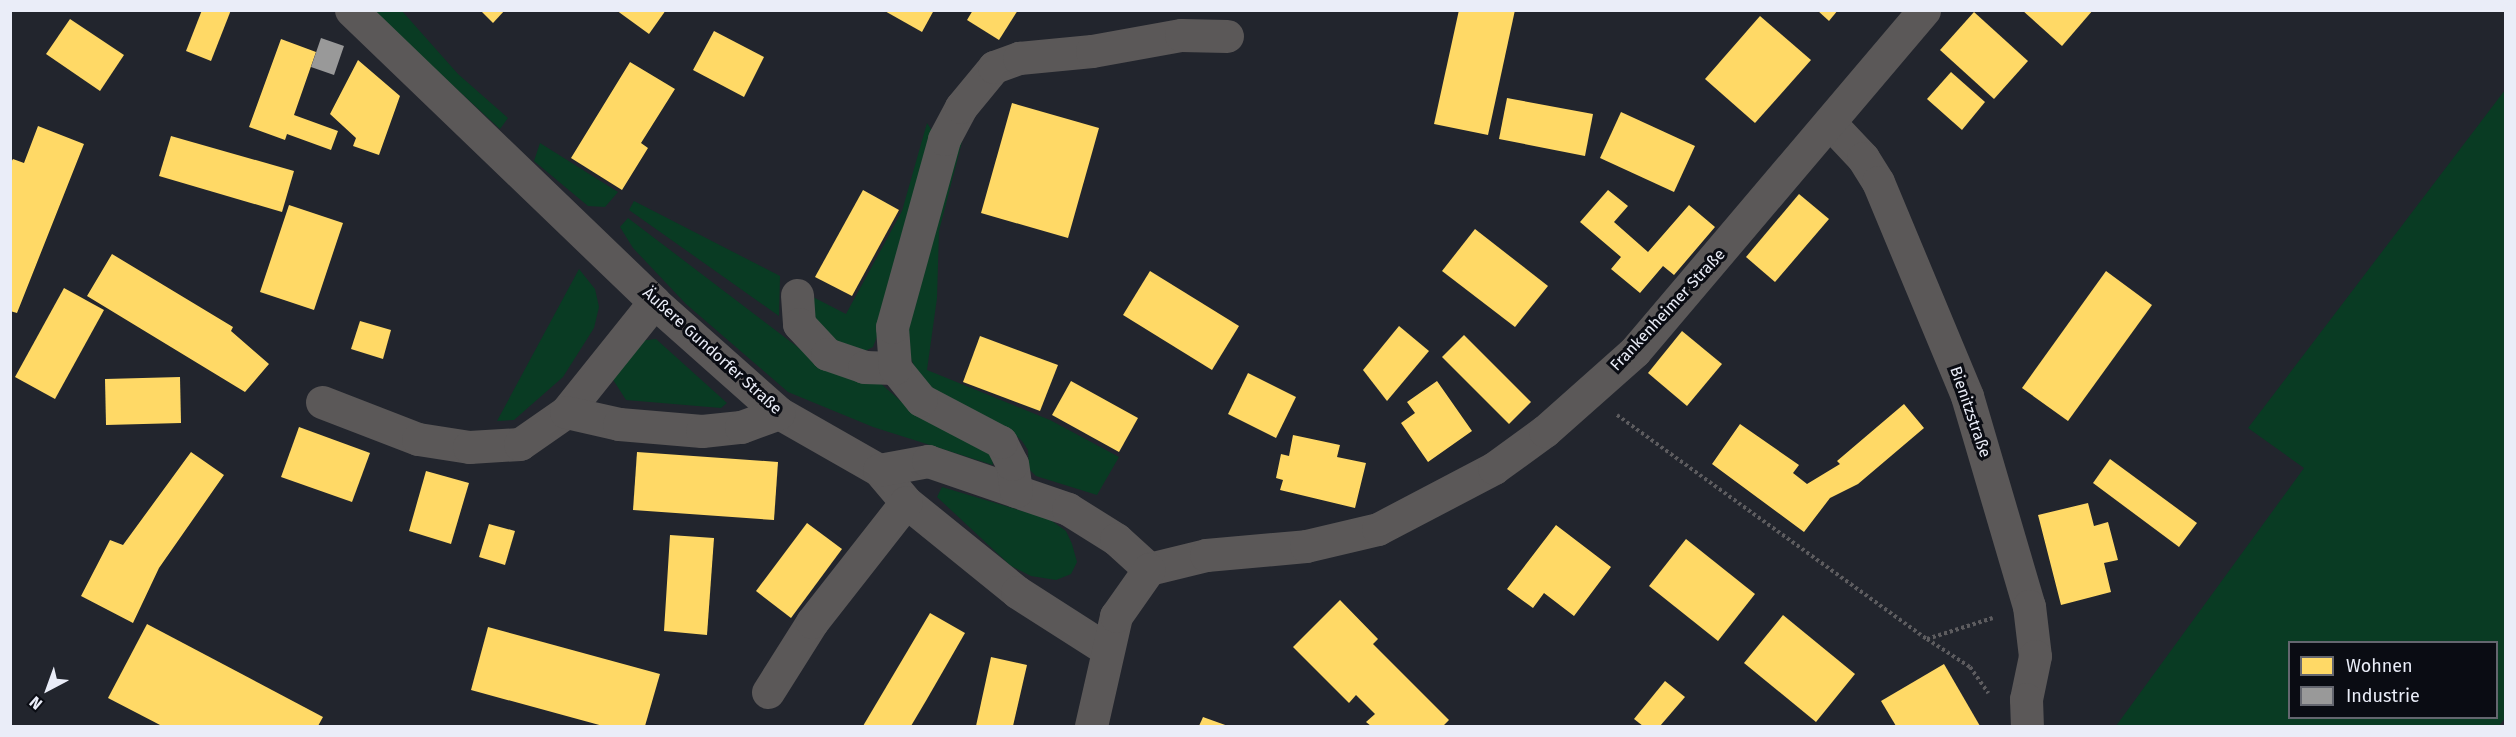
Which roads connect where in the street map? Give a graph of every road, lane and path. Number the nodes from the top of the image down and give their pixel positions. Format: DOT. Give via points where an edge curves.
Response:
graph roads {
  1 [pos="351,10"];
  2 [pos="1924,10"];
  3 [pos="1227,36"];
  4 [pos="1830,123"];
  5 [pos="797,295"];
  6 [pos="654,302"];
  7 [pos="895,368"];
  8 [pos="1587,394"];
  9 [pos="322,402"];
  10 [pos="566,412"];
  11 [pos="779,413"];
  12 [pos="879,470"];
  13 [pos="1016,491"];
  14 [pos="906,502"];
  15 [pos="1149,568"];
  16 [pos="2029,606"];
  17 [pos="1927,639"];
  18 [pos="1106,649"];
  19 [pos="768,692"];
  20 [pos="1994,701"];
  21 [pos="1091,726"];
  22 [pos="2027,726"];
  1 -- 6 [label="street, Äußere Gundorfer Straße"];
  2 -- 4 [label="street, Frankenheimer Straße"];
  3 -- 7 [label="street" via="1181,35 1092,51 1019,58 994,67 961,107 944,139 892,327"];
  4 -- 8 [label="street, Frankenheimer Straße" via="1635,351"];
  4 -- 16 [label="street, Bienitzstraße" via="1863,158 1878,182 1967,396"];
  5 -- 7 [label="street" via="799,324 827,354 864,367"];
  6 -- 10 [label="street"];
  6 -- 11 [label="street, Äußere Gundorfer Straße"];
  7 -- 13 [label="street" via="921,400 1001,442 1012,464"];
  8 -- 15 [label="street, Frankenheimer Straße" via="1494,468 1378,529 1306,546 1206,555"];
  8 -- 17 [label="path"];
  9 -- 10 [label="street" via="418,439 469,447 520,444"];
  10 -- 11 [label="street" via="619,424 702,431 741,427"];
  11 -- 12 [label="street, Äußere Gundorfer Straße"];
  12 -- 13 [label="street" via="927,461"];
  12 -- 14 [label="street, Äußere Gundorfer Straße"];
  13 -- 15 [label="street" via="1068,509 1116,539"];
  14 -- 18 [label="street, Äußere Gundorfer Straße" via="1017,592"];
  14 -- 19 [label="street" via="812,622"];
  15 -- 18 [label="street" via="1116,616"];
  16 -- 17 [label="path"];
  16 -- 22 [label="street, Bienitzstraße" via="2035,656 2026,699"];
  17 -- 20 [label="path" via="1970,667"];
  18 -- 21 [label="street"];
}
